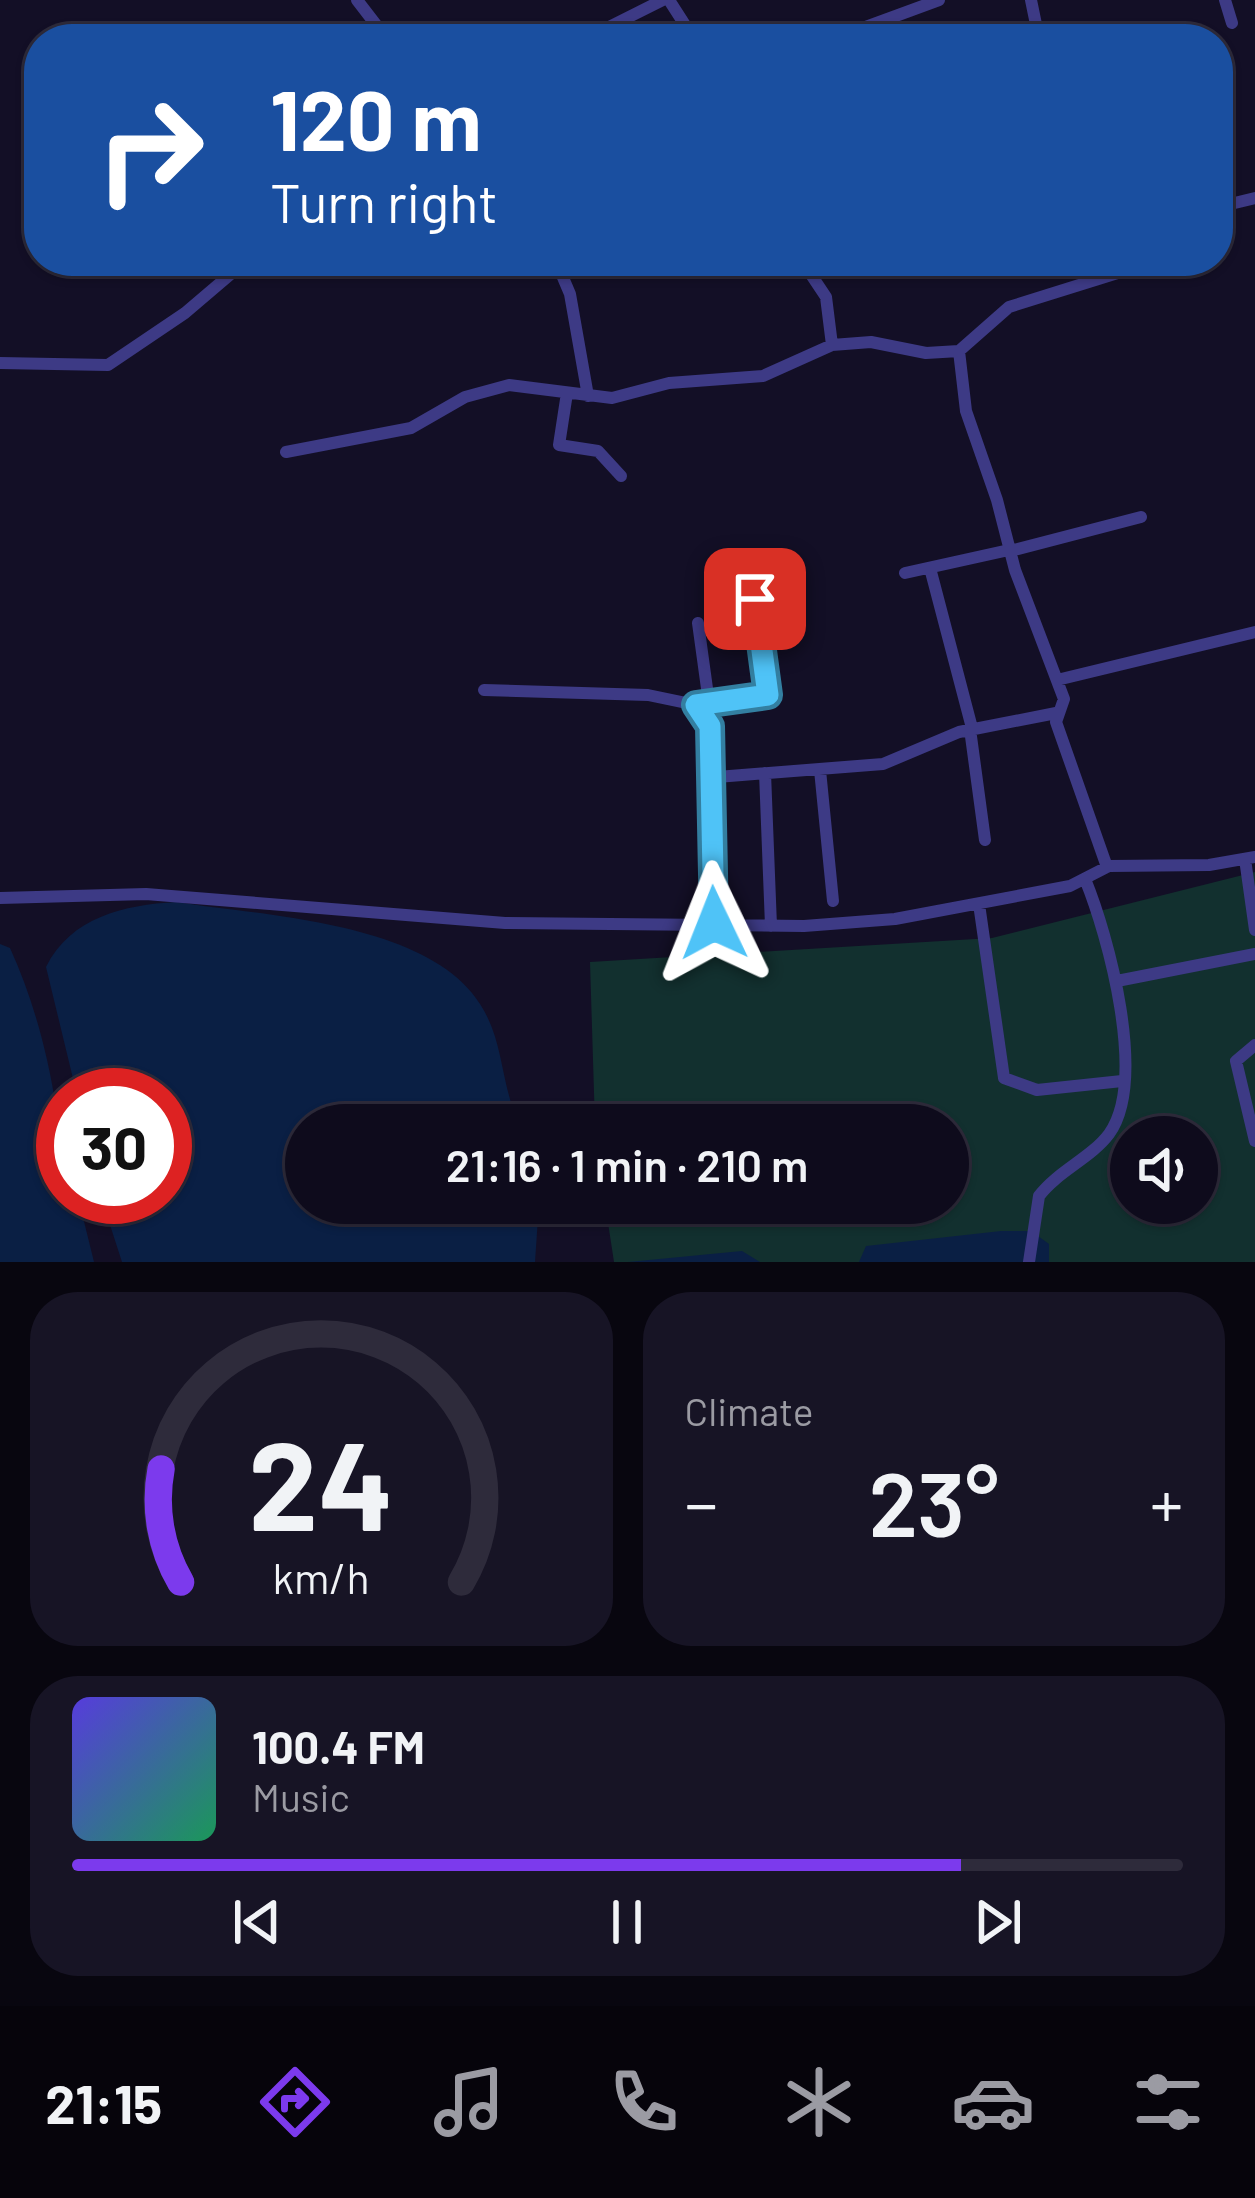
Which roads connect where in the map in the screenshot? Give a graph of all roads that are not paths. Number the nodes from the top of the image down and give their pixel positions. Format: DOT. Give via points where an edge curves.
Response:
graph roads {
  1 [pos="357,0"];
  2 [pos="666,0"];
  3 [pos="939,0"];
  4 [pos="1225,0"];
  5 [pos="1232,23"];
  6 [pos="375,24"];
  7 [pos="616,24"];
  8 [pos="873,24"];
  9 [pos="229,276"];
  10 [pos="563,276"];
  11 [pos="812,276"];
  12 [pos="1109,276"];
  13 [pos="832,345"];
  14 [pos="959,352"];
  15 [pos="0,363"];
  16 [pos="567,393"];
  17 [pos="588,396"];
  18 [pos="286,452"];
  19 [pos="621,476"];
  20 [pos="1141,517"];
  21 [pos="1005,552"];
  22 [pos="930,568"];
  23 [pos="905,573"];
  24 [pos="755,599"];
  25 [pos="698,623"];
  26 [pos="1255,632"];
  27 [pos="1057,680"];
  28 [pos="484,690"];
  29 [pos="703,704"];
  30 [pos="1060,708"];
  31 [pos="971,729"];
  32 [pos="820,770"];
  33 [pos="765,773"];
  34 [pos="713,780"];
  35 [pos="985,840"];
  36 [pos="1250,858"];
  37 [pos="1106,867"];
  38 [pos="1084,879"];
  39 [pos="0,898"];
  40 [pos="833,902"];
  41 [pos="979,904"];
  42 [pos="713,923"];
  43 [pos="771,926"];
  44 [pos="1255,930"];
  45 [pos="1255,954"];
  46 [pos="1118,981"];
  47 [pos="1255,1045"];
  48 [pos="1122,1082"];
  49 [pos="1255,1141"];
  50 [pos="1029,1262"];
  1 -- 6 [label="street"];
  2 -- 7 [label="street"];
  3 -- 8 [label="street"];
  4 -- 5 [label="street"];
  9 -- 15 [label="street" via="108,365"];
  10 -- 17 [label="street"];
  11 -- 13 [label="street" via="826,297"];
  12 -- 14 [label="street" via="997,314"];
  13 -- 14 [label="street"];
  13 -- 17 [label="street" via="763,376"];
  14 -- 21 [label="street" via="966,411"];
  16 -- 17 [label="street"];
  16 -- 18 [label="street" via="498,387 395,433"];
  16 -- 19 [label="street" via="559,445 598,451"];
  20 -- 21 [label="street"];
  21 -- 22 [label="street"];
  21 -- 27 [label="street"];
  22 -- 23 [label="street"];
  22 -- 31 [label="street"];
  24 -- 29 [label="street" via="771,691"];
  25 -- 29 [label="street"];
  26 -- 27 [label="street"];
  27 -- 30 [label="street"];
  28 -- 29 [label="street"];
  29 -- 34 [label="street"];
  30 -- 31 [label="street"];
  30 -- 37 [label="street"];
  31 -- 32 [label="street" via="883,764"];
  31 -- 35 [label="street"];
  32 -- 33 [label="street"];
  32 -- 40 [label="street"];
  33 -- 34 [label="street"];
  33 -- 43 [label="street"];
  34 -- 42 [label="street"];
  36 -- 37 [label="street"];
  36 -- 44 [label="street"];
  37 -- 38 [label="street"];
  38 -- 41 [label="street"];
  38 -- 46 [label="street"];
  39 -- 42 [label="street" via="146,894 506,923"];
  41 -- 43 [label="street" via="895,920"];
  41 -- 48 [label="street" via="1004,1078 1037,1090"];
  42 -- 43 [label="street"];
  45 -- 46 [label="street"];
  46 -- 48 [label="street"];
  47 -- 49 [label="street" via="1236,1060"];
  48 -- 50 [label="street" via="1108,1135 1039,1196"];
}
